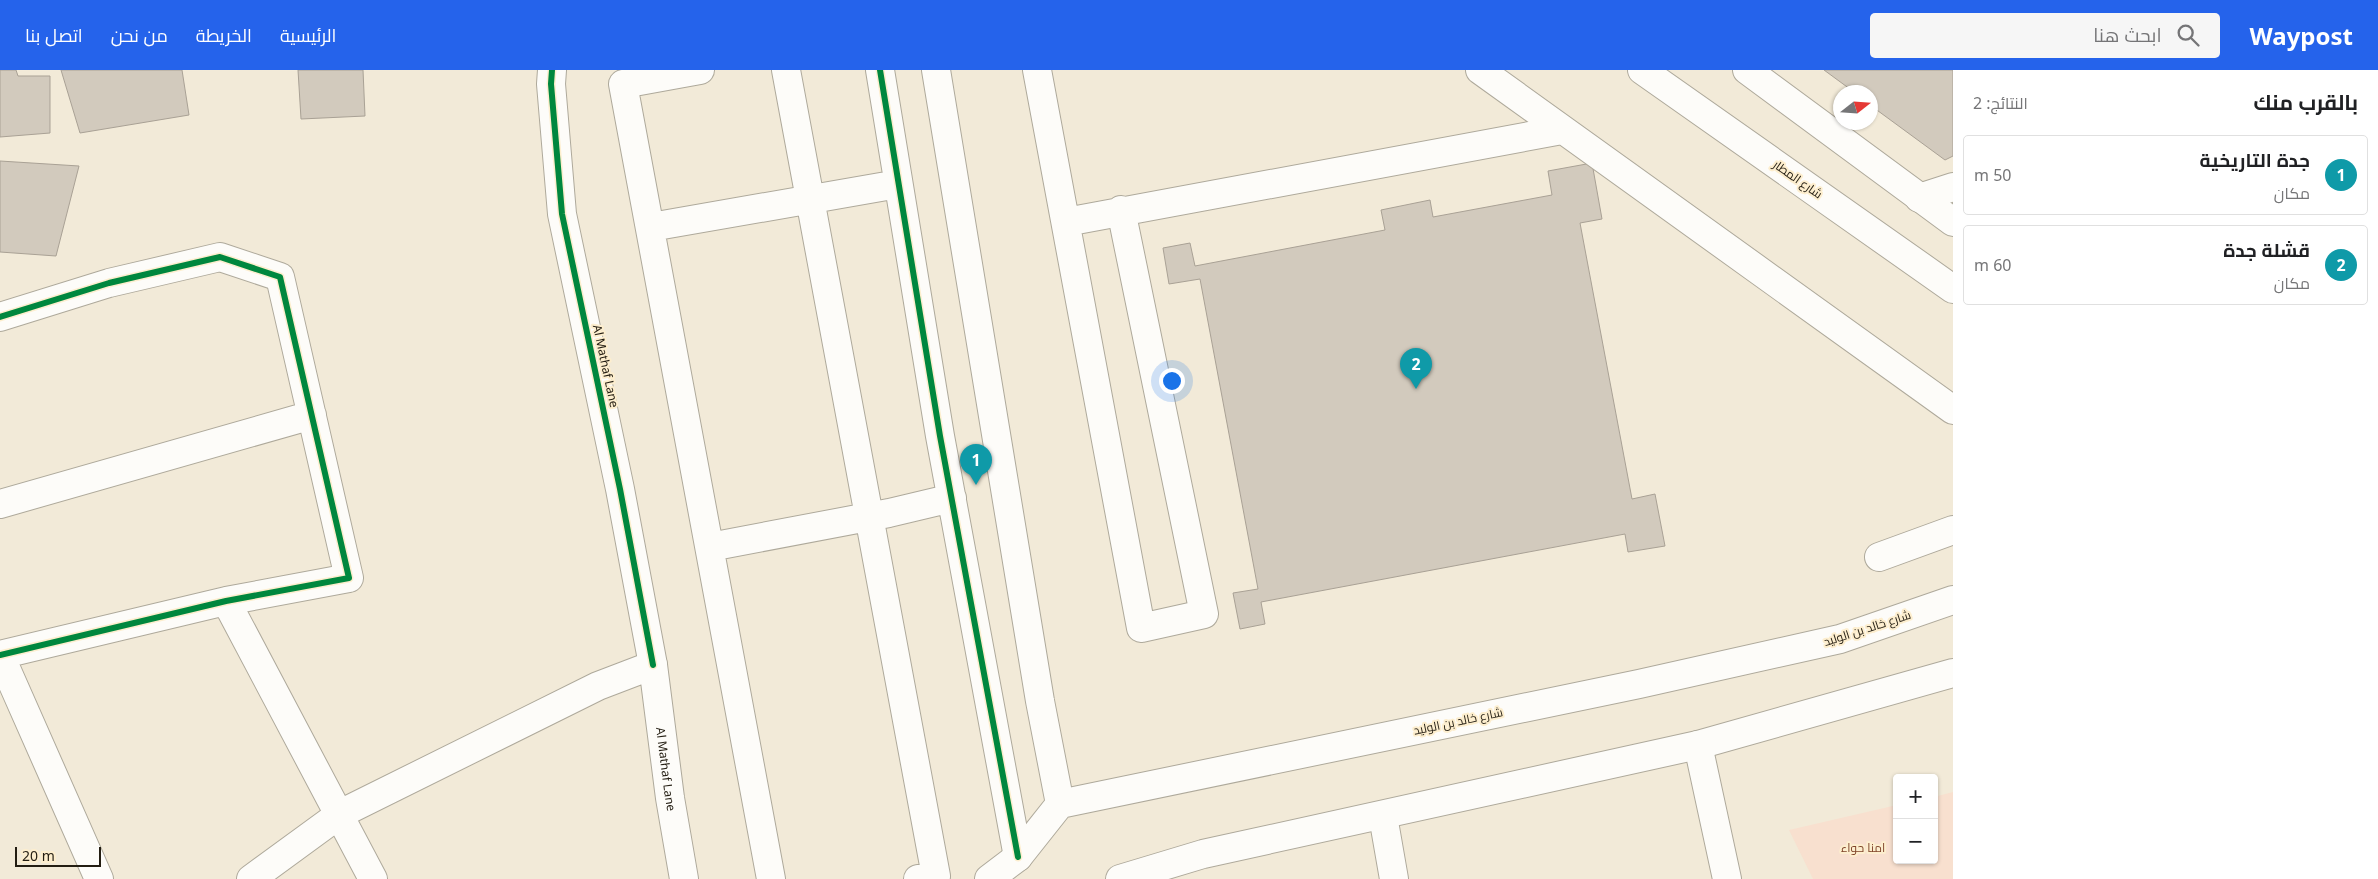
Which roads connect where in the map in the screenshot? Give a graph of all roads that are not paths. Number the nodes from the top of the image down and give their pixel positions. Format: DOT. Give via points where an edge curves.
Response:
graph roads {
  1 [pos="552,70"];
  2 [pos="700,70"];
  3 [pos="786,70"];
  4 [pos="880,70"];
  5 [pos="936,70"];
  6 [pos="1037,70"];
  7 [pos="1480,70"];
  8 [pos="1642,70"];
  9 [pos="1747,70"];
  10 [pos="1562,130"];
  11 [pos="898,184"];
  12 [pos="1953,187"];
  13 [pos="810,198"];
  14 [pos="1919,198"];
  15 [pos="1121,210"];
  16 [pos="1066,222"];
  17 [pos="1953,222"];
  18 [pos="651,227"];
  19 [pos="1953,289"];
  20 [pos="0,317"];
  21 [pos="1953,410"];
  22 [pos="312,415"];
  23 [pos="952,498"];
  24 [pos="0,504"];
  25 [pos="869,517"];
  26 [pos="1953,530"];
  27 [pos="710,547"];
  28 [pos="1879,557"];
  29 [pos="1953,600"];
  30 [pos="226,601"];
  31 [pos="0,655"];
  32 [pos="653,665"];
  33 [pos="1953,673"];
  34 [pos="1698,744"];
  35 [pos="1060,804"];
  36 [pos="340,814"];
  37 [pos="1383,816"];
  38 [pos="1018,857"];
  39 [pos="99,879"];
  40 [pos="251,879"];
  41 [pos="374,879"];
  42 [pos="684,879"];
  43 [pos="772,879"];
  44 [pos="918,879"];
  45 [pos="990,879"];
  46 [pos="1120,879"];
  47 [pos="1394,879"];
  48 [pos="1727,879"];
  1 -- 32 [label="street, Al Mathaf Lane" via="562,214"];
  2 -- 18 [label="street" via="623,84"];
  3 -- 13 [label="street"];
  4 -- 11 [label="street"];
  5 -- 35 [label="street" via="1040,702"];
  6 -- 16 [label="street"];
  7 -- 10 [label="street"];
  8 -- 19 [label="street, شارع المطار"];
  9 -- 14 [label="street"];
  10 -- 15 [label="street"];
  10 -- 21 [label="street"];
  11 -- 13 [label="street"];
  11 -- 23 [label="street"];
  12 -- 14 [label="street"];
  13 -- 18 [label="street"];
  13 -- 25 [label="street"];
  14 -- 17 [label="street"];
  15 -- 16 [label="street"];
  15 -- 16 [label="street" via="1204,614 1141,628"];
  18 -- 27 [label="street"];
  20 -- 22 [label="street" via="109,283 220,257 280,277"];
  22 -- 24 [label="street"];
  22 -- 30 [label="street" via="349,578"];
  23 -- 25 [label="street"];
  23 -- 38 [label="street"];
  25 -- 27 [label="street"];
  25 -- 44 [label="street" via="936,876"];
  26 -- 28 [label="street"];
  27 -- 43 [label="street"];
  29 -- 35 [label="street, شارع خالد بن الوليد" via="1840,639"];
  30 -- 31 [label="street"];
  30 -- 36 [label="street"];
  31 -- 39 [label="street"];
  32 -- 36 [label="street" via="598,686"];
  32 -- 42 [label="street, Al Mathaf Lane"];
  33 -- 34 [label="street"];
  34 -- 37 [label="street"];
  34 -- 48 [label="street"];
  35 -- 38 [label="street"];
  36 -- 40 [label="street"];
  36 -- 41 [label="street"];
  37 -- 46 [label="street" via="1203,854"];
  37 -- 47 [label="street"];
  38 -- 45 [label="street"];
}
